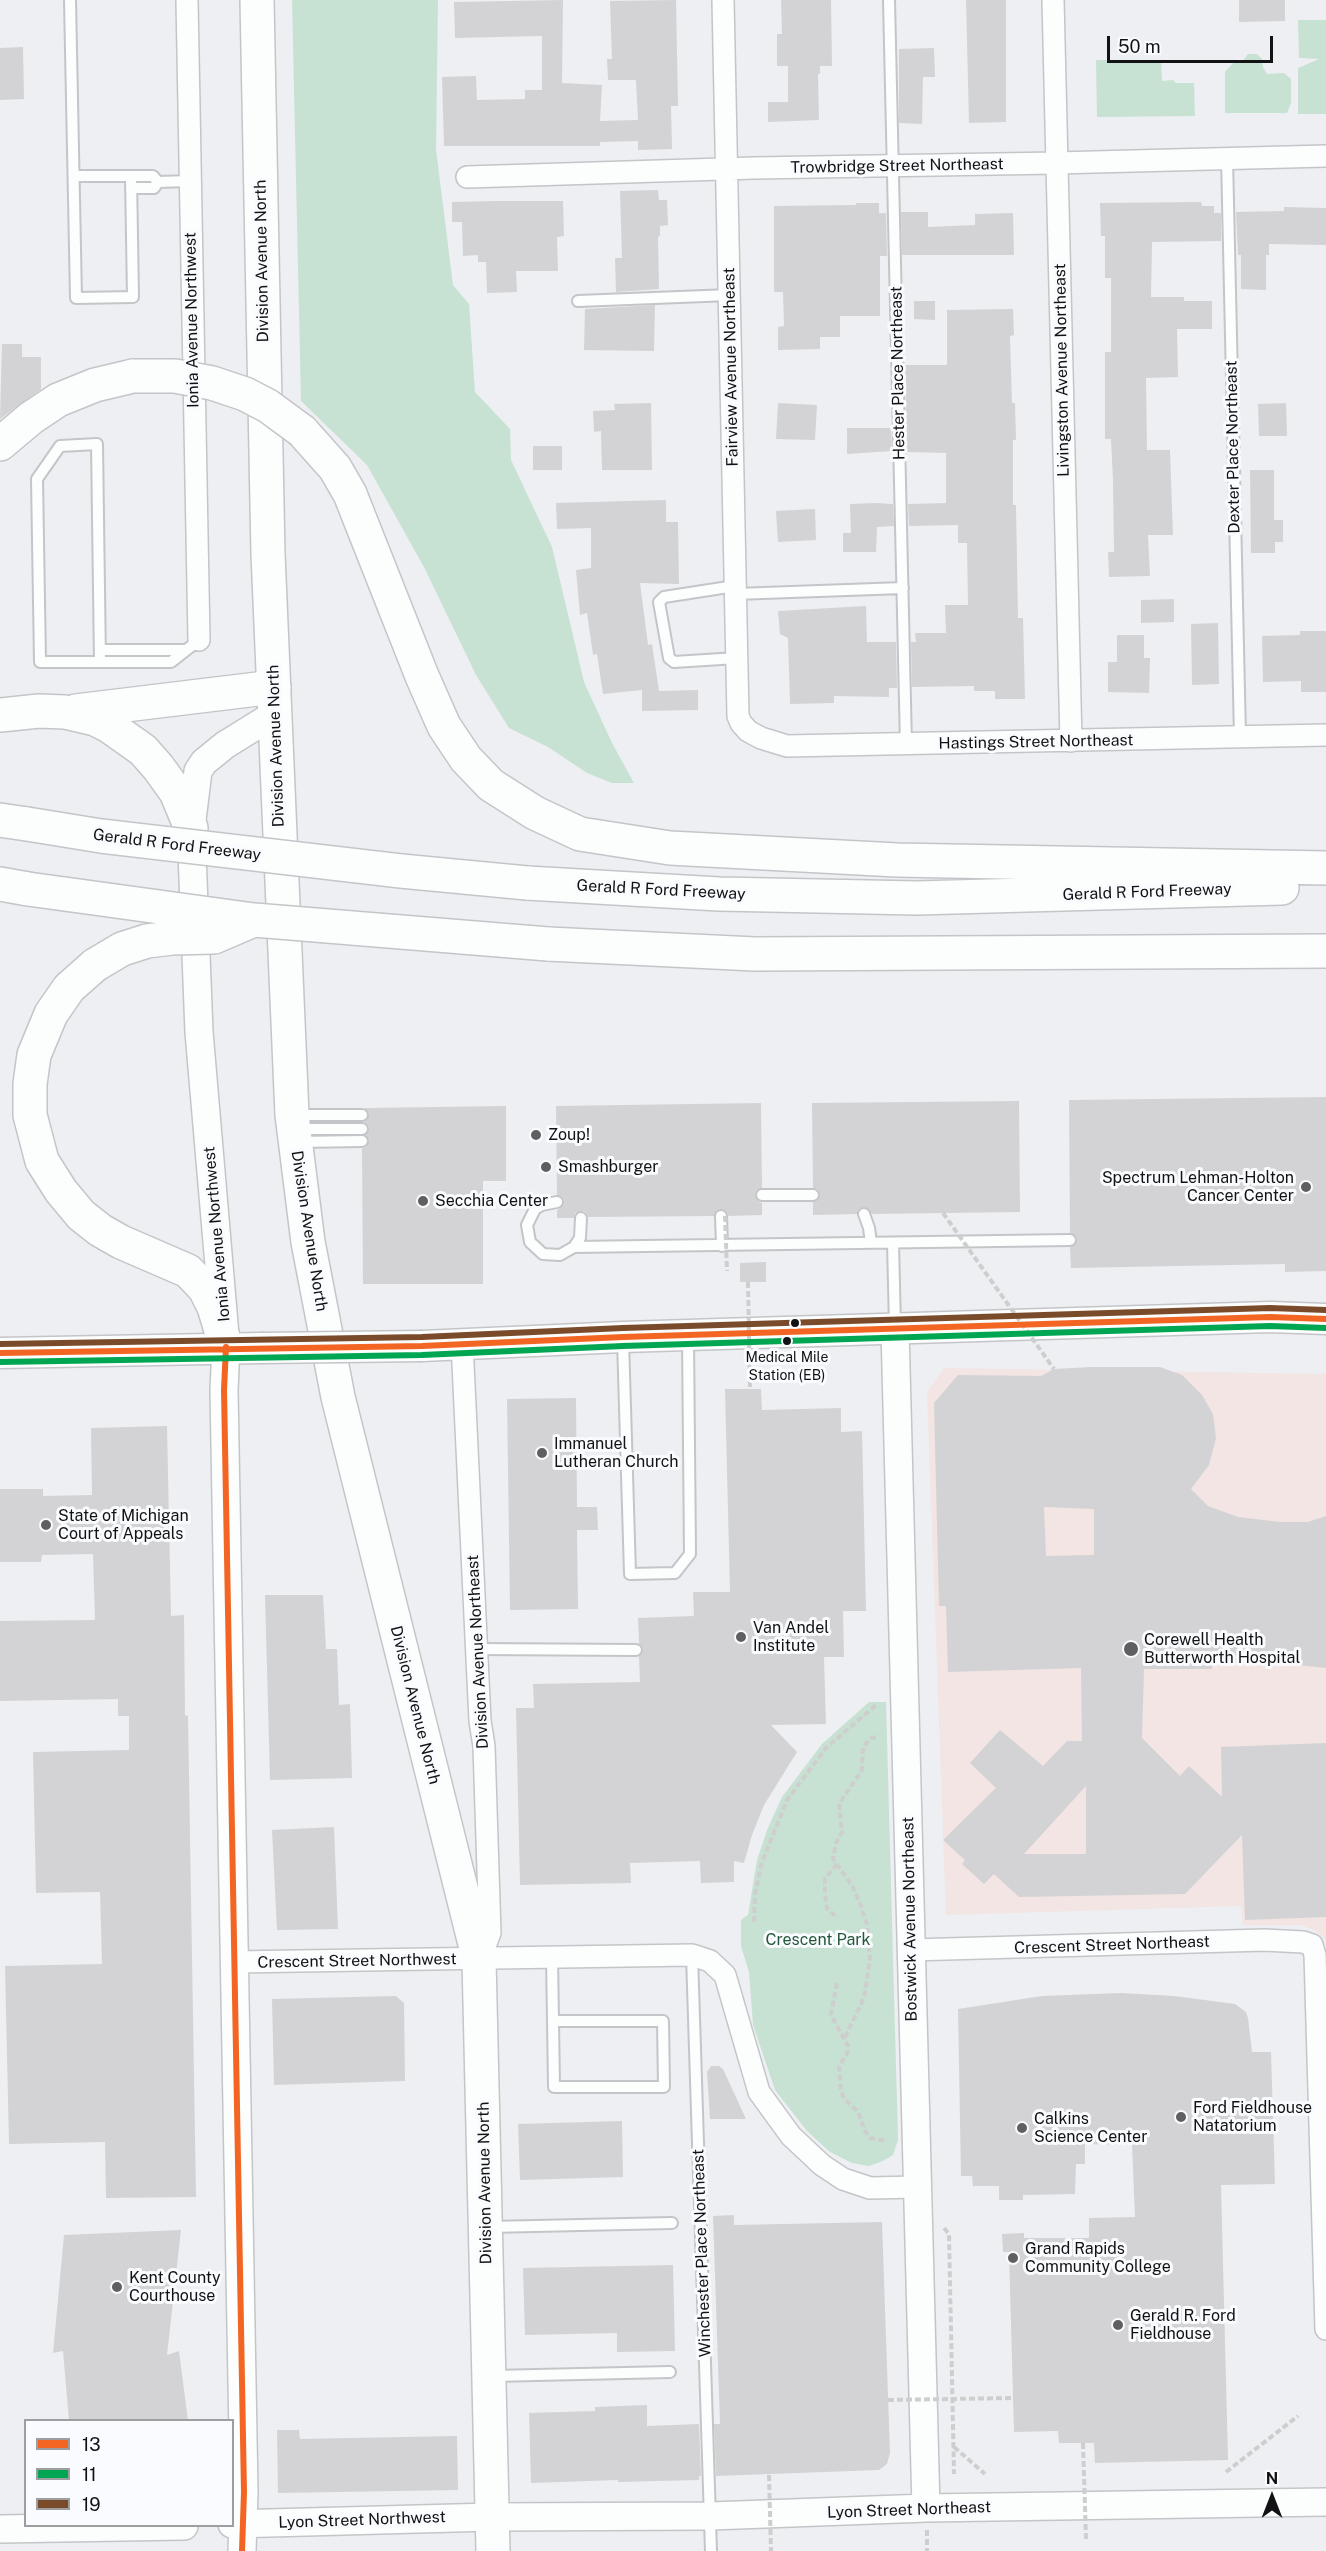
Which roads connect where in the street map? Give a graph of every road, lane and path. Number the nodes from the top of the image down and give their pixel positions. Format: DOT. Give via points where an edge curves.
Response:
graph roads {
  1 [pos="70,0"];
  2 [pos="187,0"];
  3 [pos="257,0"];
  4 [pos="723,0"];
  5 [pos="889,0"];
  6 [pos="1053,0"];
  7 [pos="1326,156"];
  8 [pos="1227,158"];
  9 [pos="1056,164"];
  10 [pos="893,165"];
  11 [pos="725,169"];
  12 [pos="74,176"];
  13 [pos="131,176"];
  14 [pos="467,177"];
  15 [pos="190,181"];
  16 [pos="158,182"];
  17 [pos="131,188"];
  18 [pos="730,295"];
  19 [pos="578,301"];
  20 [pos="0,444"];
  21 [pos="903,588"];
  22 [pos="735,590"];
  23 [pos="192,645"];
  24 [pos="100,650"];
  25 [pos="736,658"];
  26 [pos="100,662"];
  27 [pos="274,700"];
  28 [pos="65,712"];
  29 [pos="0,715"];
  30 [pos="748,731"];
  31 [pos="1326,735"];
  32 [pos="1240,736"];
  33 [pos="1071,741"];
  34 [pos="906,745"];
  35 [pos="0,820"];
  36 [pos="191,828"];
  37 [pos="1326,868"];
  38 [pos="0,884"];
  39 [pos="1326,887"];
  40 [pos="254,920"];
  41 [pos="1326,951"];
  42 [pos="362,1115"];
  43 [pos="293,1129"];
  44 [pos="362,1135"];
  45 [pos="762,1195"];
  46 [pos="813,1195"];
  47 [pos="557,1202"];
  48 [pos="943,1213"];
  49 [pos="864,1214"];
  50 [pos="723,1216"];
  51 [pos="581,1218"];
  52 [pos="1070,1240"];
  53 [pos="871,1243"];
  54 [pos="893,1243"];
  55 [pos="722,1246"];
  56 [pos="574,1247"];
  57 [pos="727,1271"];
  58 [pos="748,1282"];
  59 [pos="1326,1319"];
  60 [pos="895,1330"];
  61 [pos="688,1335"];
  62 [pos="623,1337"];
  63 [pos="462,1343"];
  64 [pos="226,1347"];
  65 [pos="0,1353"];
  66 [pos="1054,1369"];
  67 [pos="750,1389"];
  68 [pos="477,1649"];
  69 [pos="636,1650"];
  70 [pos="876,1706"];
  71 [pos="877,1737"];
  72 [pos="837,1864"];
  73 [pos="838,1918"];
  74 [pos="754,1922"];
  75 [pos="911,1950"];
  76 [pos="692,1955"];
  77 [pos="552,1958"];
  78 [pos="479,1960"];
  79 [pos="234,1962"];
  80 [pos="837,1983"];
  81 [pos="553,2021"];
  82 [pos="845,2037"];
  83 [pos="887,2141"];
  84 [pos="916,2187"];
  85 [pos="672,2223"];
  86 [pos="486,2227"];
  87 [pos="1326,2329"];
  88 [pos="670,2372"];
  89 [pos="489,2376"];
  90 [pos="1013,2398"];
  91 [pos="888,2400"];
  92 [pos="1298,2416"];
  93 [pos="1083,2443"];
  94 [pos="954,2447"];
  95 [pos="1226,2472"];
  96 [pos="985,2474"];
  97 [pos="769,2475"];
  98 [pos="1326,2502"];
  99 [pos="711,2516"];
  100 [pos="492,2517"];
  101 [pos="926,2519"];
  102 [pos="238,2524"];
  103 [pos="123,2527"];
  104 [pos="0,2529"];
  105 [pos="1086,2539"];
  106 [pos="242,2551"];
  107 [pos="493,2551"];
  108 [pos="711,2551"];
  109 [pos="771,2551"];
  110 [pos="927,2551"];
  1 -- 12 [label="lane"];
  2 -- 15 [label="street, Ionia Avenue Northwest"];
  3 -- 27 [label="main road, Division Avenue North"];
  4 -- 11 [label="street, Fairview Avenue Northeast"];
  5 -- 10 [label="lane, Hester Place Northeast"];
  6 -- 9 [label="street, Livingston Avenue Northeast"];
  7 -- 8 [label="street, Trowbridge Street Northeast"];
  8 -- 9 [label="street, Trowbridge Street Northeast"];
  8 -- 32 [label="lane, Dexter Place Northeast"];
  9 -- 10 [label="street, Trowbridge Street Northeast"];
  9 -- 33 [label="street, Livingston Avenue Northeast"];
  10 -- 11 [label="street, Trowbridge Street Northeast"];
  10 -- 21 [label="lane, Hester Place Northeast"];
  11 -- 14 [label="street, Trowbridge Street Northeast"];
  11 -- 18 [label="street, Fairview Avenue Northeast"];
  12 -- 13 [label="lane"];
  12 -- 17 [label="lane" via="76,298 133,297"];
  13 -- 16 [label="lane" via="153,176"];
  13 -- 17 [label="lane"];
  15 -- 16 [label="lane"];
  15 -- 23 [label="street, Ionia Avenue Northwest"];
  16 -- 17 [label="lane" via="154,188"];
  18 -- 19 [label="lane"];
  18 -- 22 [label="street, Fairview Avenue Northeast"];
  20 -- 37 [label="main road, bridge" via="58,400 95,385 133,376 175,376 212,382 268,406 302,431 335,468 350,494 422,676 444,726 466,759 491,785 535,813 579,834 670,848 897,860"];
  21 -- 22 [label="lane"];
  21 -- 34 [label="lane, Hester Place Northeast"];
  22 -- 25 [label="street, Fairview Avenue Northeast"];
  22 -- 25 [label="lane" via="664,597 659,602 669,658 674,662"];
  23 -- 24 [label="lane"];
  23 -- 26 [label="lane" via="171,662"];
  24 -- 26 [label="lane"];
  24 -- 26 [label="lane" via="97,444 60,446 37,479 40,662"];
  25 -- 30 [label="street, Fairview Avenue Northeast" via="738,716"];
  27 -- 28 [label="main road"];
  27 -- 36 [label="street, Ionia Avenue Northwest" via="198,771"];
  27 -- 43 [label="main road, Division Avenue North"];
  28 -- 29 [label="main road"];
  28 -- 36 [label="main road" via="110,726 143,750 176,792"];
  30 -- 34 [label="street, Hastings Street Northeast" via="788,746"];
  31 -- 32 [label="street, Hastings Street Northeast"];
  32 -- 33 [label="street, Hastings Street Northeast"];
  33 -- 34 [label="street, Hastings Street Northeast"];
  35 -- 39 [label="main road, Gerald R Ford Freeway, bridge" via="101,836 402,871 719,894 917,898"];
  36 -- 64 [label="street, Ionia Avenue Northwest" via="199,1032"];
  38 -- 40 [label="main road, bridge"];
  40 -- 41 [label="main road, bridge" via="548,944 755,954"];
  40 -- 64 [label="main road, bridge" via="214,937 172,938 122,949 95,965 69,988 51,1014 34,1055 30,1084 30,1115 42,1161 61,1191 100,1230 188,1271 205,1289"];
  42 -- 43 [label="lane"];
  43 -- 44 [label="lane"];
  43 -- 78 [label="main road, Division Avenue North" via="308,1242 338,1397"];
  45 -- 46 [label="lane"];
  47 -- 56 [label="lane" via="543,1205 530,1216 530,1242 543,1254 552,1256 560,1256"];
  48 -- 66 [label="path, bridge"];
  49 -- 53 [label="lane"];
  50 -- 55 [label="lane"];
  50 -- 57 [label="path, bridge"];
  51 -- 56 [label="lane"];
  52 -- 54 [label="lane"];
  53 -- 54 [label="lane"];
  53 -- 55 [label="lane"];
  54 -- 60 [label="lane"];
  55 -- 56 [label="lane"];
  58 -- 67 [label="path, bridge"];
  59 -- 60 [label="main road" via="1270,1317"];
  60 -- 61 [label="main road"];
  60 -- 75 [label="street, Bostwick Avenue Northeast"];
  61 -- 62 [label="main road"];
  61 -- 62 [label="lane" via="690,1554 675,1573 630,1574"];
  62 -- 63 [label="main road"];
  63 -- 64 [label="main road, bridge"];
  63 -- 68 [label="street, Division Avenue Northeast"];
  64 -- 65 [label="main road"];
  64 -- 79 [label="street, Ionia Avenue Northwest"];
  68 -- 69 [label="lane"];
  68 -- 78 [label="street, Division Avenue Northeast" via="490,1933"];
  70 -- 74 [label="path" via="826,1748 787,1800 762,1862"];
  71 -- 72 [label="path" via="863,1747 862,1770 839,1804 842,1832 833,1859"];
  72 -- 73 [label="path" via="825,1879 825,1893 828,1909"];
  72 -- 82 [label="path" via="861,1906 870,1950 864,1998"];
  75 -- 84 [label="street, Bostwick Avenue Northeast"];
  75 -- 87 [label="street, Crescent Street Northeast" via="1264,1940 1312,1945"];
  76 -- 77 [label="street"];
  76 -- 84 [label="street" via="710,1961 725,1975 759,2092 791,2136 843,2179 870,2188"];
  76 -- 99 [label="lane, Winchester Place Northeast"];
  77 -- 78 [label="street"];
  77 -- 81 [label="lane"];
  78 -- 79 [label="street, Crescent Street Northwest"];
  78 -- 86 [label="main road, Division Avenue North"];
  79 -- 102 [label="street, Ionia Avenue Northwest"];
  80 -- 82 [label="path" via="831,2015"];
  81 -- 81 [label="lane" via="663,2021 664,2087 554,2087"];
  82 -- 83 [label="path" via="847,2054 838,2074 841,2091 858,2112 870,2138"];
  84 -- 101 [label="street, Bostwick Avenue Northeast"];
  85 -- 86 [label="lane"];
  86 -- 89 [label="main road, Division Avenue North"];
  88 -- 89 [label="lane"];
  89 -- 100 [label="main road, Division Avenue North"];
  90 -- 91 [label="path, bridge"];
  92 -- 95 [label="path"];
  93 -- 105 [label="path, bridge"];
  94 -- 96 [label="path"];
  97 -- 109 [label="path, bridge"];
  98 -- 101 [label="street, Lyon Street Northeast"];
  99 -- 100 [label="street, Lyon Street Northeast"];
  99 -- 101 [label="street, Lyon Street Northeast"];
  99 -- 108 [label="lane, Winchester Place Northeast"];
  100 -- 102 [label="street, Lyon Street Northwest"];
  100 -- 107 [label="main road, Division Avenue North"];
  101 -- 110 [label="path"];
  102 -- 106 [label="street, Ionia Avenue Northwest"];
  103 -- 104 [label="street"];
}
